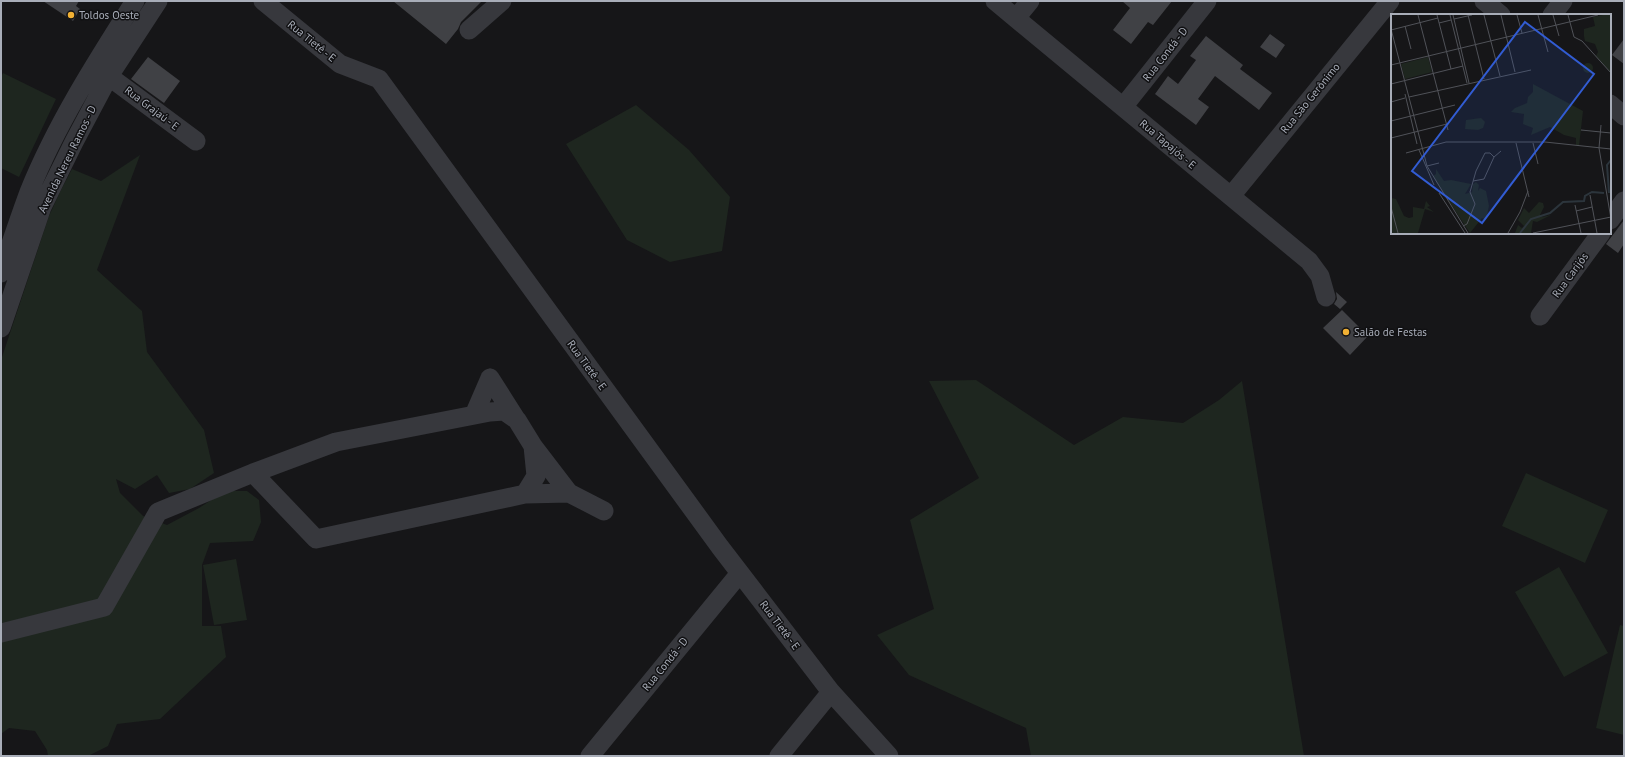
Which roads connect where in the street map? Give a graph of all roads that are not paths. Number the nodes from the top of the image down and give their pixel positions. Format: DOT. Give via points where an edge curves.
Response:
graph roads {
  1 [pos="135,1"];
  2 [pos="158,1"];
  3 [pos="263,1"];
  4 [pos="502,1"];
  5 [pos="995,1"];
  6 [pos="1030,1"];
  7 [pos="1207,1"];
  8 [pos="1390,1"];
  9 [pos="1484,1"];
  10 [pos="1563,1"];
  11 [pos="1500,14"];
  12 [pos="1553,14"];
  13 [pos="1016,18"];
  14 [pos="469,30"];
  15 [pos="102,71"];
  16 [pos="1611,105"];
  17 [pos="1123,106"];
  18 [pos="1624,116"];
  19 [pos="196,141"];
  20 [pos="1231,196"];
  21 [pos="1624,201"];
  22 [pos="1611,219"];
  23 [pos="1600,234"];
  24 [pos="1,273"];
  25 [pos="1326,297"];
  26 [pos="1540,316"];
  27 [pos="1,328"];
  28 [pos="474,415"];
  29 [pos="517,420"];
  30 [pos="533,446"];
  31 [pos="253,473"];
  32 [pos="568,493"];
  33 [pos="525,494"];
  34 [pos="604,511"];
  35 [pos="740,573"];
  36 [pos="1,633"];
  37 [pos="831,692"];
  38 [pos="590,756"];
  39 [pos="779,756"];
  40 [pos="890,756"];
  1 -- 15 [label="street, Avenida Nereu Ramos - D"];
  2 -- 15 [label="street, Avenida Nereu Ramos - D"];
  3 -- 35 [label="street, Rua Tietê - E" via="340,64 378,78"];
  4 -- 14 [label="street"];
  5 -- 13 [label="street, Rua Tapajós - E"];
  6 -- 13 [label="street"];
  7 -- 17 [label="street, Rua Condá - D"];
  8 -- 20 [label="street, Rua São Gerônimo"];
  9 -- 11 [label="street"];
  10 -- 12 [label="street"];
  13 -- 17 [label="street, Rua Tapajós - E"];
  15 -- 19 [label="street, Rua Grajaú - E"];
  15 -- 24 [label="street, Avenida Nereu Ramos - D" via="56,133 29,192"];
  15 -- 27 [label="street, Avenida Nereu Ramos - D" via="74,142 42,207"];
  16 -- 18 [label="street"];
  17 -- 20 [label="street, Rua Tapajós - E"];
  20 -- 25 [label="street, Rua Tapajós - E" via="1309,260 1320,276"];
  21 -- 22 [label="street"];
  23 -- 26 [label="street, Rua Carijós"];
  28 -- 29 [label="street" via="504,411"];
  28 -- 29 [label="street" via="490,378"];
  28 -- 31 [label="street" via="336,442"];
  29 -- 30 [label="street"];
  30 -- 32 [label="street"];
  30 -- 33 [label="street" via="536,476"];
  31 -- 33 [label="street" via="316,539"];
  31 -- 36 [label="street" via="158,512 104,608"];
  32 -- 33 [label="street"];
  32 -- 34 [label="street"];
  35 -- 37 [label="street, Rua Tietê - E"];
  35 -- 38 [label="street, Rua Condá - D"];
  37 -- 39 [label="street"];
  37 -- 40 [label="street, Rua Tietê - E"];
}
